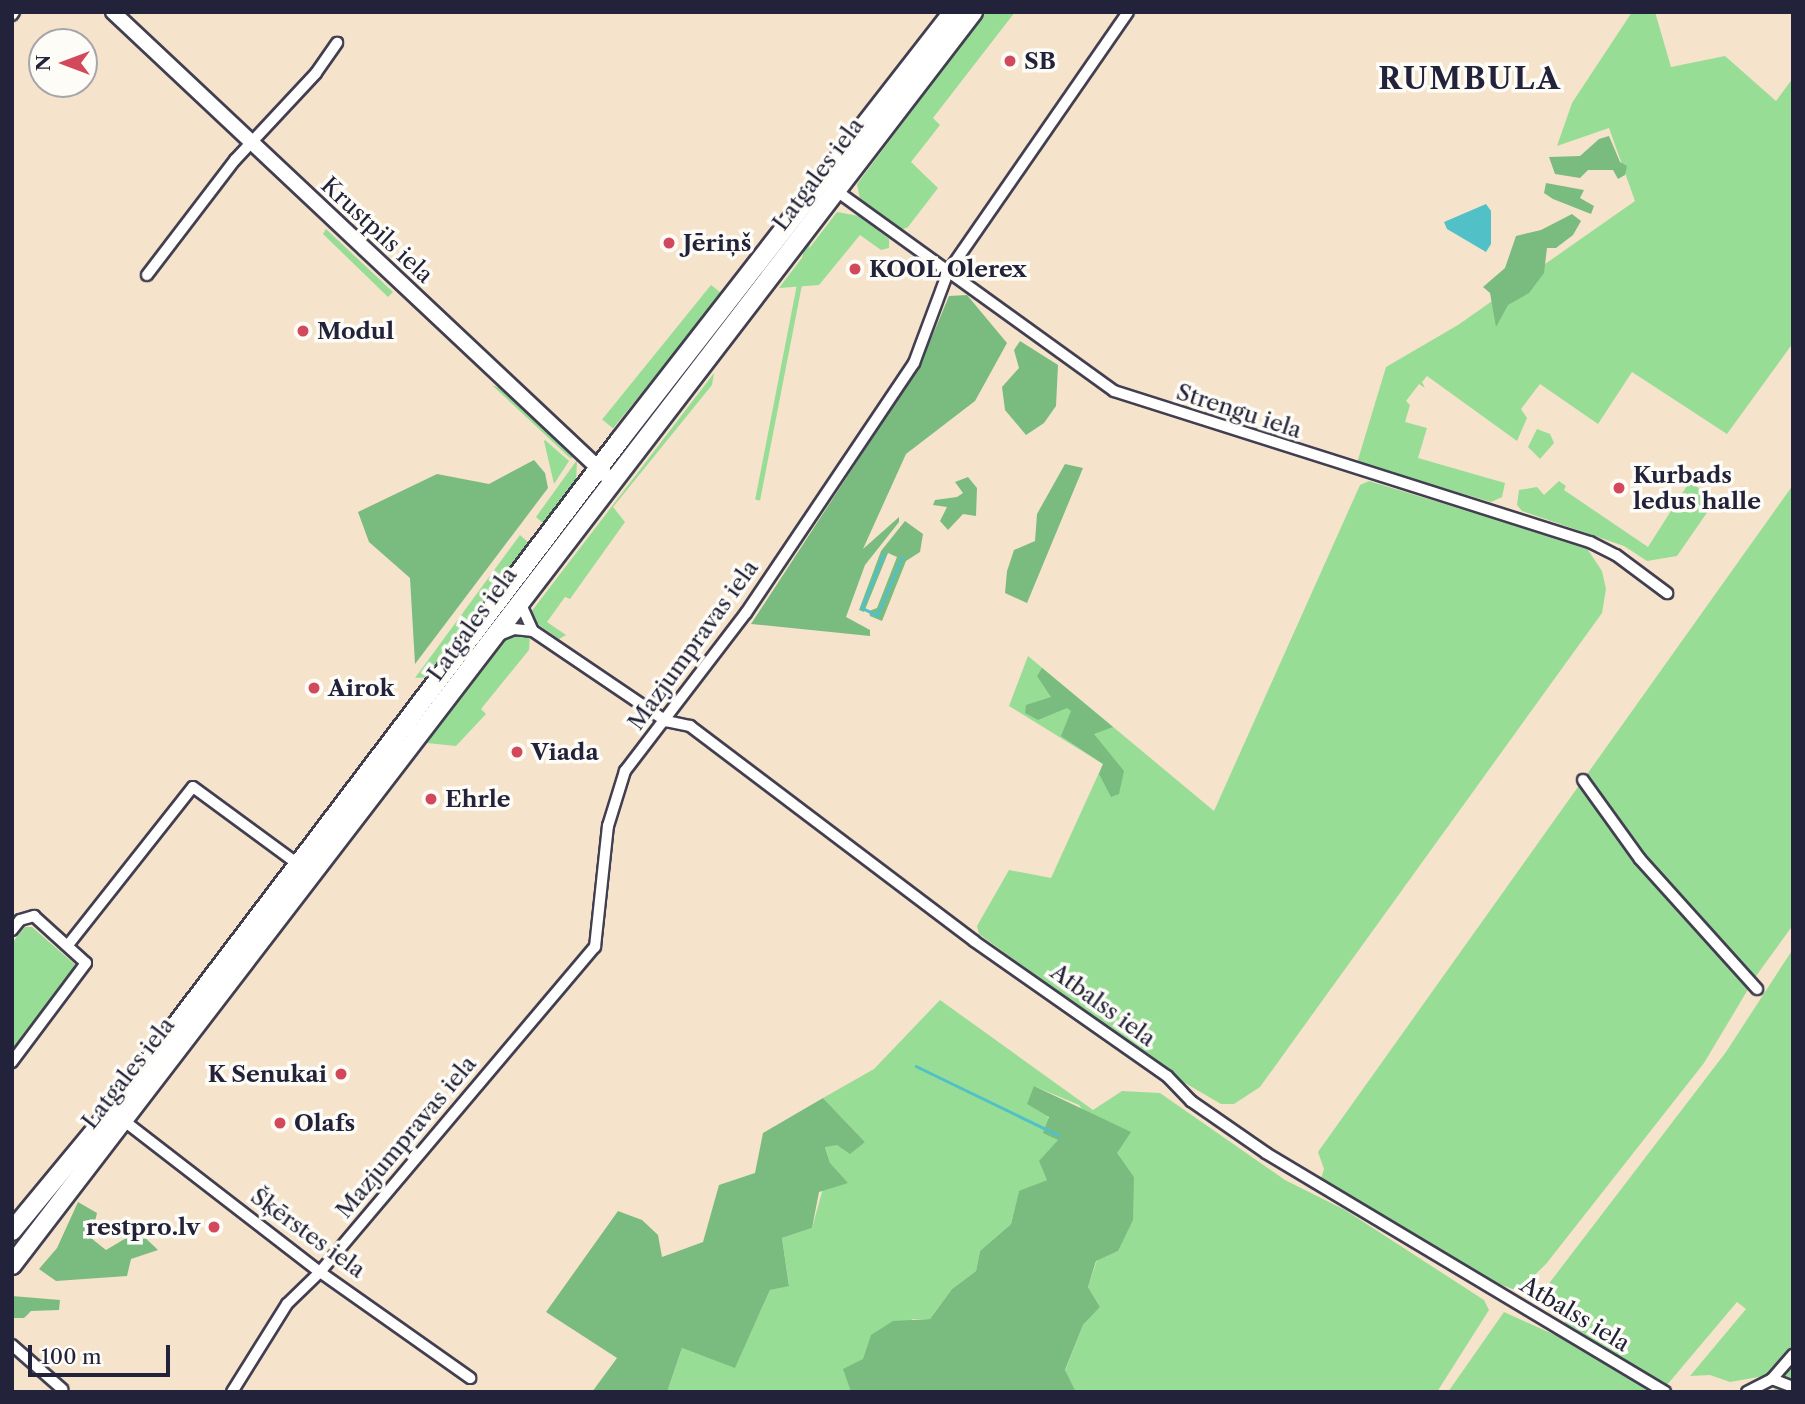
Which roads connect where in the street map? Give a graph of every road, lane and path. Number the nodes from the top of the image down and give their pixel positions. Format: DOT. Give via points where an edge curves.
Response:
graph roads {
  1 [pos="113,12"];
  2 [pos="953,12"];
  3 [pos="973,12"];
  4 [pos="1128,12"];
  5 [pos="337,43"];
  6 [pos="252,145"];
  7 [pos="830,186"];
  8 [pos="948,272"];
  9 [pos="147,275"];
  10 [pos="605,475"];
  11 [pos="1667,593"];
  12 [pos="519,600"];
  13 [pos="533,631"];
  14 [pos="496,636"];
  15 [pos="666,722"];
  16 [pos="1583,780"];
  17 [pos="299,866"];
  18 [pos="12,930"];
  19 [pos="68,945"];
  20 [pos="1757,989"];
  21 [pos="12,1062"];
  22 [pos="123,1120"];
  23 [pos="12,1231"];
  24 [pos="12,1265"];
  25 [pos="320,1272"];
  26 [pos="12,1345"];
  27 [pos="1793,1355"];
  28 [pos="470,1378"];
  29 [pos="1772,1379"];
  30 [pos="1793,1387"];
  31 [pos="62,1389"];
  32 [pos="1664,1391"];
  33 [pos="232,1392"];
  34 [pos="1746,1392"];
  1 -- 6 [label="street, Krustpils iela"];
  2 -- 7 [label="highway, Latgales iela"];
  3 -- 7 [label="highway, Latgales iela"];
  4 -- 8 [label="street, Mazjumpravas iela"];
  5 -- 6 [label="street"];
  6 -- 9 [label="street" via="198,205"];
  6 -- 10 [label="street, Krustpils iela"];
  7 -- 8 [label="street, Strengu iela"];
  7 -- 10 [label="highway, Latgales iela"];
  8 -- 11 [label="street, Strengu iela" via="1114,391 1590,542 1616,555"];
  8 -- 15 [label="street, Mazjumpravas iela" via="914,363 746,613"];
  10 -- 12 [label="highway, Latgales iela"];
  10 -- 17 [label="highway, Latgales iela"];
  12 -- 13 [label="street"];
  12 -- 14 [label="highway, Latgales iela"];
  13 -- 14 [label="street" via="514,629"];
  13 -- 15 [label="street, Atbalss iela"];
  14 -- 22 [label="highway, Latgales iela"];
  15 -- 25 [label="street, Mazjumpravas iela" via="625,771 608,826 595,947"];
  15 -- 32 [label="street, Atbalss iela" via="690,726 974,941 1167,1076 1191,1101 1266,1153"];
  16 -- 20 [label="street" via="1640,859"];
  17 -- 19 [label="street" via="193,787"];
  17 -- 23 [label="highway, Latgales iela"];
  18 -- 19 [label="street" via="20,920 34,916"];
  19 -- 21 [label="street" via="86,963"];
  22 -- 24 [label="highway, Latgales iela"];
  22 -- 25 [label="street, Šķērstes iela"];
  25 -- 28 [label="street, Šķērstes iela"];
  25 -- 33 [label="street, Mazjumpravas iela" via="287,1304"];
  26 -- 31 [label="street"];
  27 -- 29 [label="street"];
  29 -- 30 [label="street"];
  29 -- 34 [label="street"];
}
